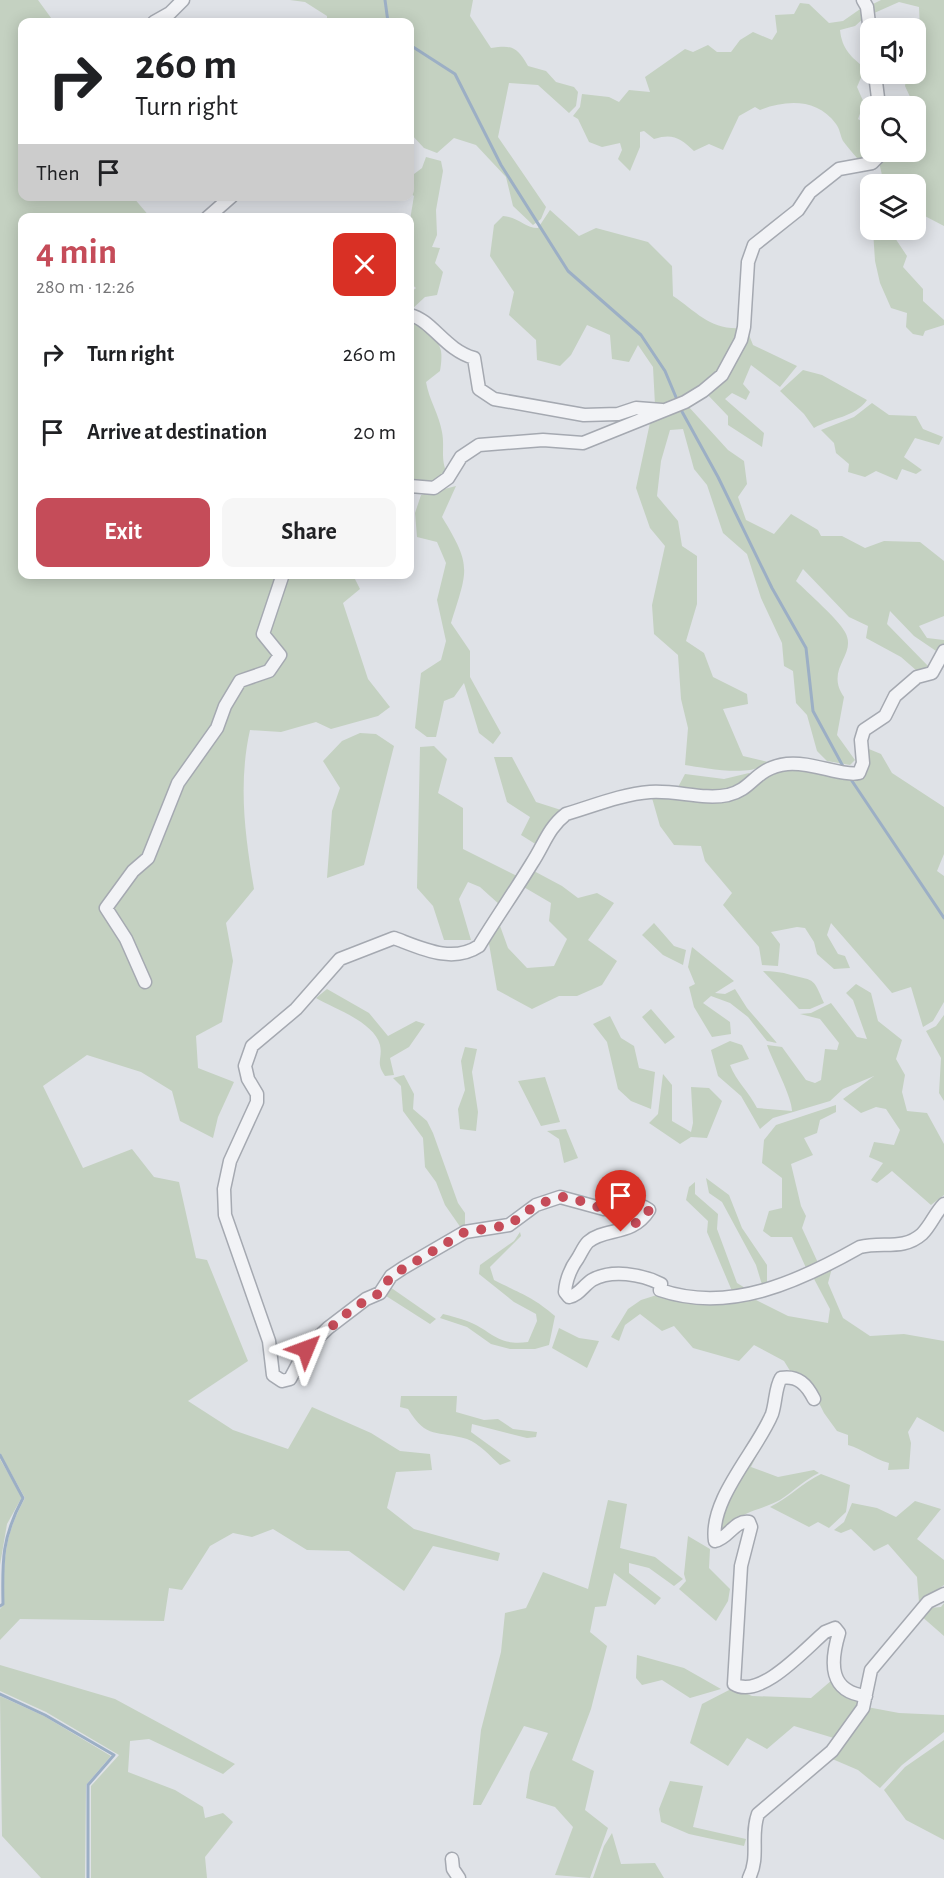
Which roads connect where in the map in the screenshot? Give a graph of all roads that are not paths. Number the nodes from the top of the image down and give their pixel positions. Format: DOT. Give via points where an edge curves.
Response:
graph roads {
  1 [pos="183,0"];
  2 [pos="863,0"];
  3 [pos="161,18"];
  4 [pos="868,18"];
  5 [pos="873,162"];
  6 [pos="226,201"];
  7 [pos="213,213"];
  8 [pos="414,316"];
  9 [pos="663,410"];
  10 [pos="414,486"];
  11 [pos="281,579"];
  12 [pos="944,651"];
  13 [pos="145,982"];
  14 [pos="944,1204"];
  15 [pos="814,1399"];
  16 [pos="944,1594"];
  17 [pos="866,1696"];
  18 [pos="452,1859"];
  19 [pos="459,1878"];
  20 [pos="749,1878"];
  1 -- 3 [label="street"];
  2 -- 4 [label="street"];
  5 -- 9 [label="street" via="838,169 810,192 798,210 754,244 748,262 741,340 722,375 685,402"];
  6 -- 7 [label="street"];
  8 -- 9 [label="street" via="454,350 474,358 479,389 494,399 584,415 618,414 636,408"];
  9 -- 10 [label="street" via="583,443 543,440 479,444 461,457 448,478 434,488"];
  11 -- 13 [label="street" via="263,634 280,655 269,670 240,681 217,728 178,783 148,858 133,871 106,908 126,939"];
  12 -- 14 [label="street" via="932,673 918,677 895,696 885,716 864,730 859,773 850,775 805,763 786,764 766,769 753,777 745,789 728,795 651,792 566,814 555,822 479,946 470,952 436,953 394,938 340,959 296,1009 252,1046 246,1057 248,1079 257,1102 230,1161 224,1189 225,1215 269,1341 273,1375 282,1381 291,1379 306,1349 317,1338 353,1308 380,1293 391,1276 465,1232 509,1225 546,1200 569,1197 604,1209 649,1210 644,1218 621,1232 586,1244 570,1269 565,1293 569,1297 592,1280 614,1274 652,1280 661,1284 660,1290 686,1296 757,1293 781,1286 860,1247 897,1246 913,1240 923,1233"];
  15 -- 17 [label="street" via="805,1383 781,1378 767,1424 741,1465 718,1516 715,1541 724,1539 744,1521 751,1527 741,1566 734,1684 746,1689 761,1685 835,1628 839,1633 837,1682 843,1689"];
  16 -- 17 [label="street" via="928,1602 871,1670"];
  17 -- 20 [label="street" via="858,1718 832,1751 758,1814 756,1857"];
  18 -- 19 [label="street"];
}
